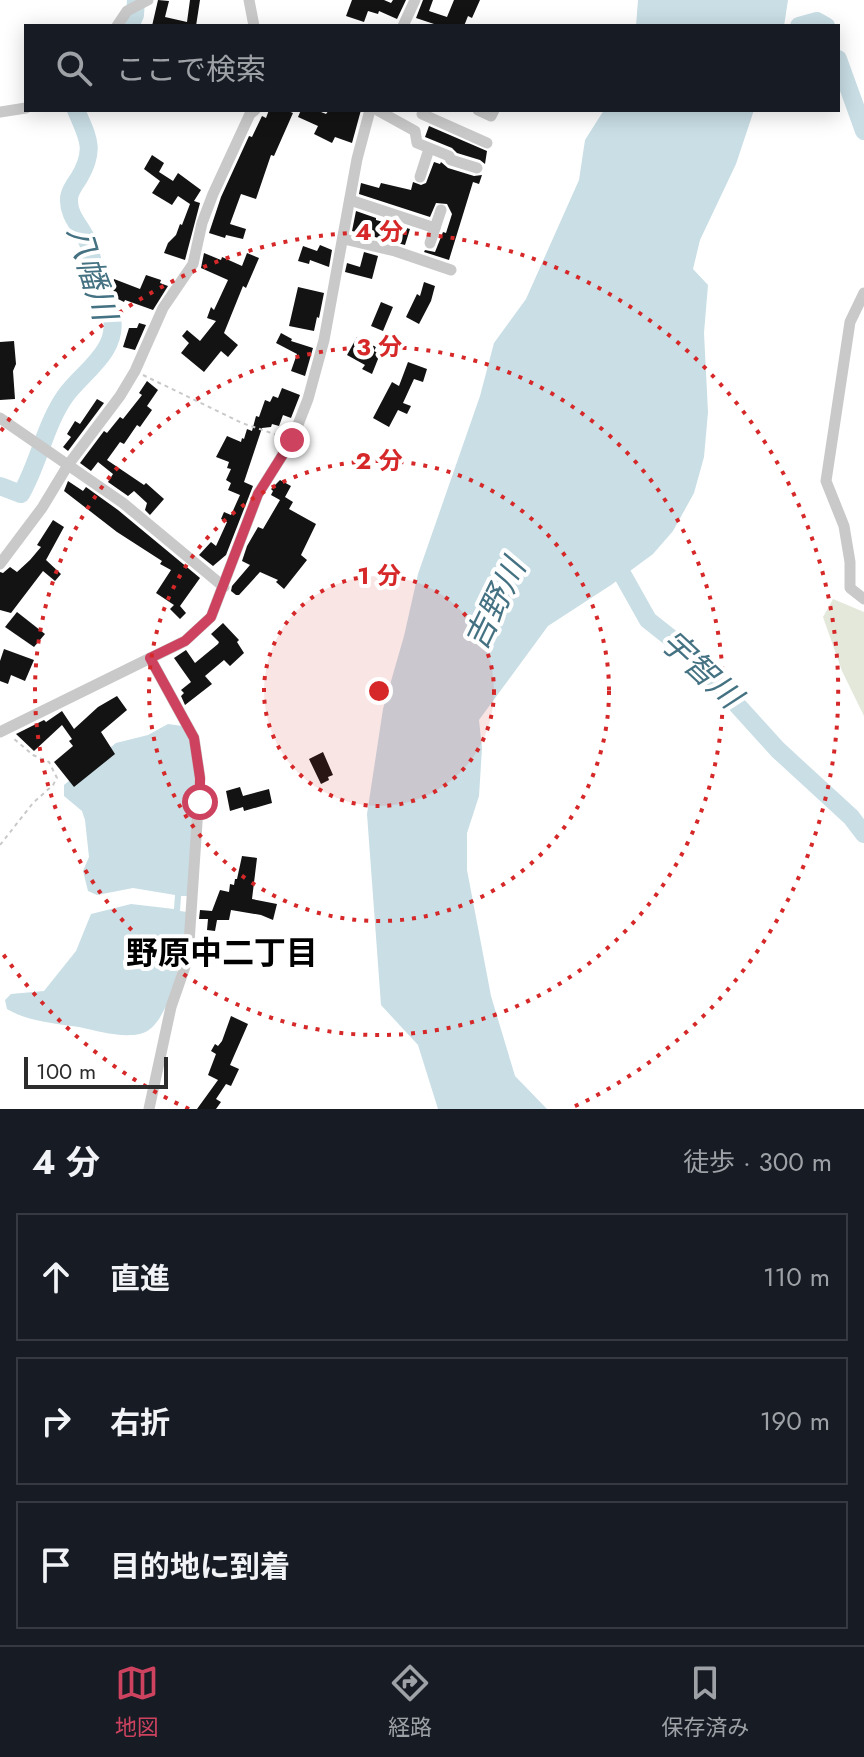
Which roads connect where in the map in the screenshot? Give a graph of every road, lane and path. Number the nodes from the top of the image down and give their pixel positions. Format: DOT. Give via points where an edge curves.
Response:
graph roads {
  1 [pos="249,0"];
  2 [pos="415,0"];
  3 [pos="146,1"];
  4 [pos="118,24"];
  5 [pos="254,24"];
  6 [pos="404,24"];
  7 [pos="24,108"];
  8 [pos="0,112"];
  9 [pos="252,112"];
  10 [pos="370,112"];
  11 [pos="381,112"];
  12 [pos="423,112"];
  13 [pos="415,131"];
  14 [pos="487,143"];
  15 [pos="429,149"];
  16 [pos="477,168"];
  17 [pos="420,177"];
  18 [pos="350,200"];
  19 [pos="441,210"];
  20 [pos="435,228"];
  21 [pos="344,239"];
  22 [pos="430,243"];
  23 [pos="451,270"];
  24 [pos="864,293"];
  25 [pos="135,371"];
  26 [pos="0,418"];
  27 [pos="292,440"];
  28 [pos="68,465"];
  29 [pos="0,564"];
  30 [pos="224,587"];
  31 [pos="864,599"];
  32 [pos="150,658"];
  33 [pos="3,730"];
  34 [pos="0,845"];
  35 [pos="149,1109"];
  1 -- 5 [label="street"];
  2 -- 6 [label="street"];
  3 -- 4 [label="street" via="127,11"];
  7 -- 8 [label="street"];
  9 -- 25 [label="street" via="213,194 193,264 163,308"];
  10 -- 18 [label="street"];
  11 -- 13 [label="street"];
  12 -- 13 [label="street"];
  12 -- 14 [label="street"];
  13 -- 15 [label="street" via="417,143"];
  15 -- 16 [label="street"];
  15 -- 17 [label="street"];
  18 -- 20 [label="street"];
  18 -- 21 [label="street"];
  19 -- 20 [label="street"];
  20 -- 22 [label="street"];
  21 -- 23 [label="street"];
  21 -- 27 [label="street" via="316,369"];
  24 -- 31 [label="street" via="850,322 826,481 844,526 850,588"];
  25 -- 27 [label="path" via="242,423"];
  25 -- 28 [label="street"];
  26 -- 28 [label="street"];
  27 -- 30 [label="street" via="258,494"];
  28 -- 29 [label="street"];
  28 -- 30 [label="street"];
  30 -- 32 [label="street" via="200,629"];
  32 -- 33 [label="street"];
  32 -- 35 [label="street" via="194,738 200,778 188,958 171,1007"];
  33 -- 34 [label="path" via="49,762 57,778"];
}
